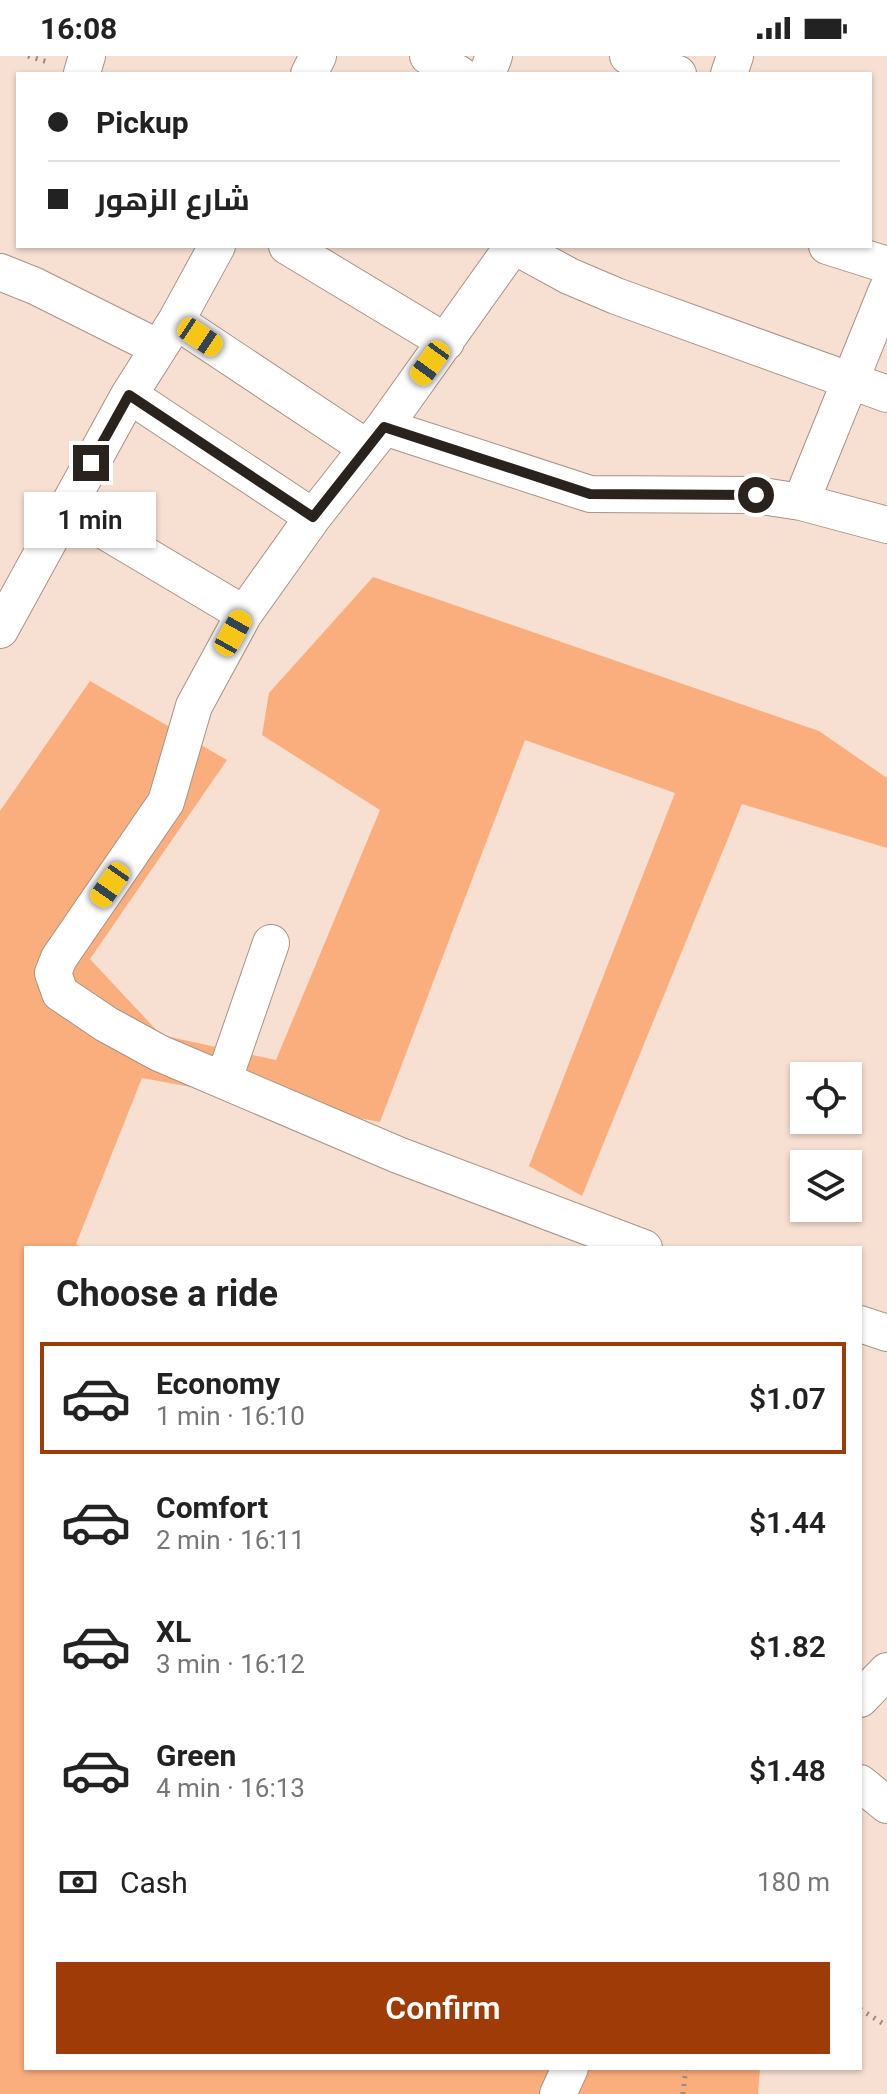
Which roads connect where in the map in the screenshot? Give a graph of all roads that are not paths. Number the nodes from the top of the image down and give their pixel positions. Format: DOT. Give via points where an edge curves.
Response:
graph roads {
  1 [pos="428,56"];
  2 [pos="628,56"];
  3 [pos="456,72"];
  4 [pos="672,72"];
  5 [pos="216,248"];
  6 [pos="290,248"];
  7 [pos="512,248"];
  8 [pos="517,248"];
  9 [pos="833,248"];
  10 [pos="887,265"];
  11 [pos="0,272"];
  12 [pos="887,290"];
  13 [pos="167,335"];
  14 [pos="446,342"];
  15 [pos="850,382"];
  16 [pos="887,394"];
  17 [pos="129,395"];
  18 [pos="376,438"];
  19 [pos="801,502"];
  20 [pos="66,508"];
  21 [pos="313,517"];
  22 [pos="887,525"];
  23 [pos="244,614"];
  24 [pos="1,624"];
  25 [pos="271,943"];
  26 [pos="224,1079"];
  27 [pos="639,1246"];
  28 [pos="862,1325"];
  29 [pos="887,1333"];
  30 [pos="887,1671"];
  31 [pos="862,1697"];
  32 [pos="862,1785"];
  33 [pos="887,1805"];
  34 [pos="569,2070"];
  35 [pos="558,2094"];
  1 -- 3 [label="street"];
  2 -- 4 [label="street"];
  5 -- 13 [label="street"];
  6 -- 14 [label="street"];
  7 -- 14 [label="street"];
  8 -- 15 [label="street" via="616,296"];
  9 -- 10 [label="street"];
  11 -- 13 [label="street"];
  12 -- 15 [label="street"];
  13 -- 17 [label="street"];
  13 -- 18 [label="street"];
  14 -- 18 [label="street"];
  15 -- 16 [label="street"];
  15 -- 19 [label="street"];
  17 -- 20 [label="street"];
  17 -- 21 [label="street"];
  18 -- 19 [label="street" via="590,494 756,495"];
  18 -- 21 [label="street"];
  19 -- 22 [label="street"];
  20 -- 23 [label="street"];
  20 -- 24 [label="street"];
  21 -- 23 [label="street"];
  23 -- 26 [label="street" via="194,706 166,802 53,973 60,993 106,1024"];
  25 -- 26 [label="street"];
  26 -- 27 [label="street" via="398,1155"];
  28 -- 29 [label="street"];
  30 -- 31 [label="street"];
  32 -- 33 [label="street"];
  34 -- 35 [label="street"];
}
